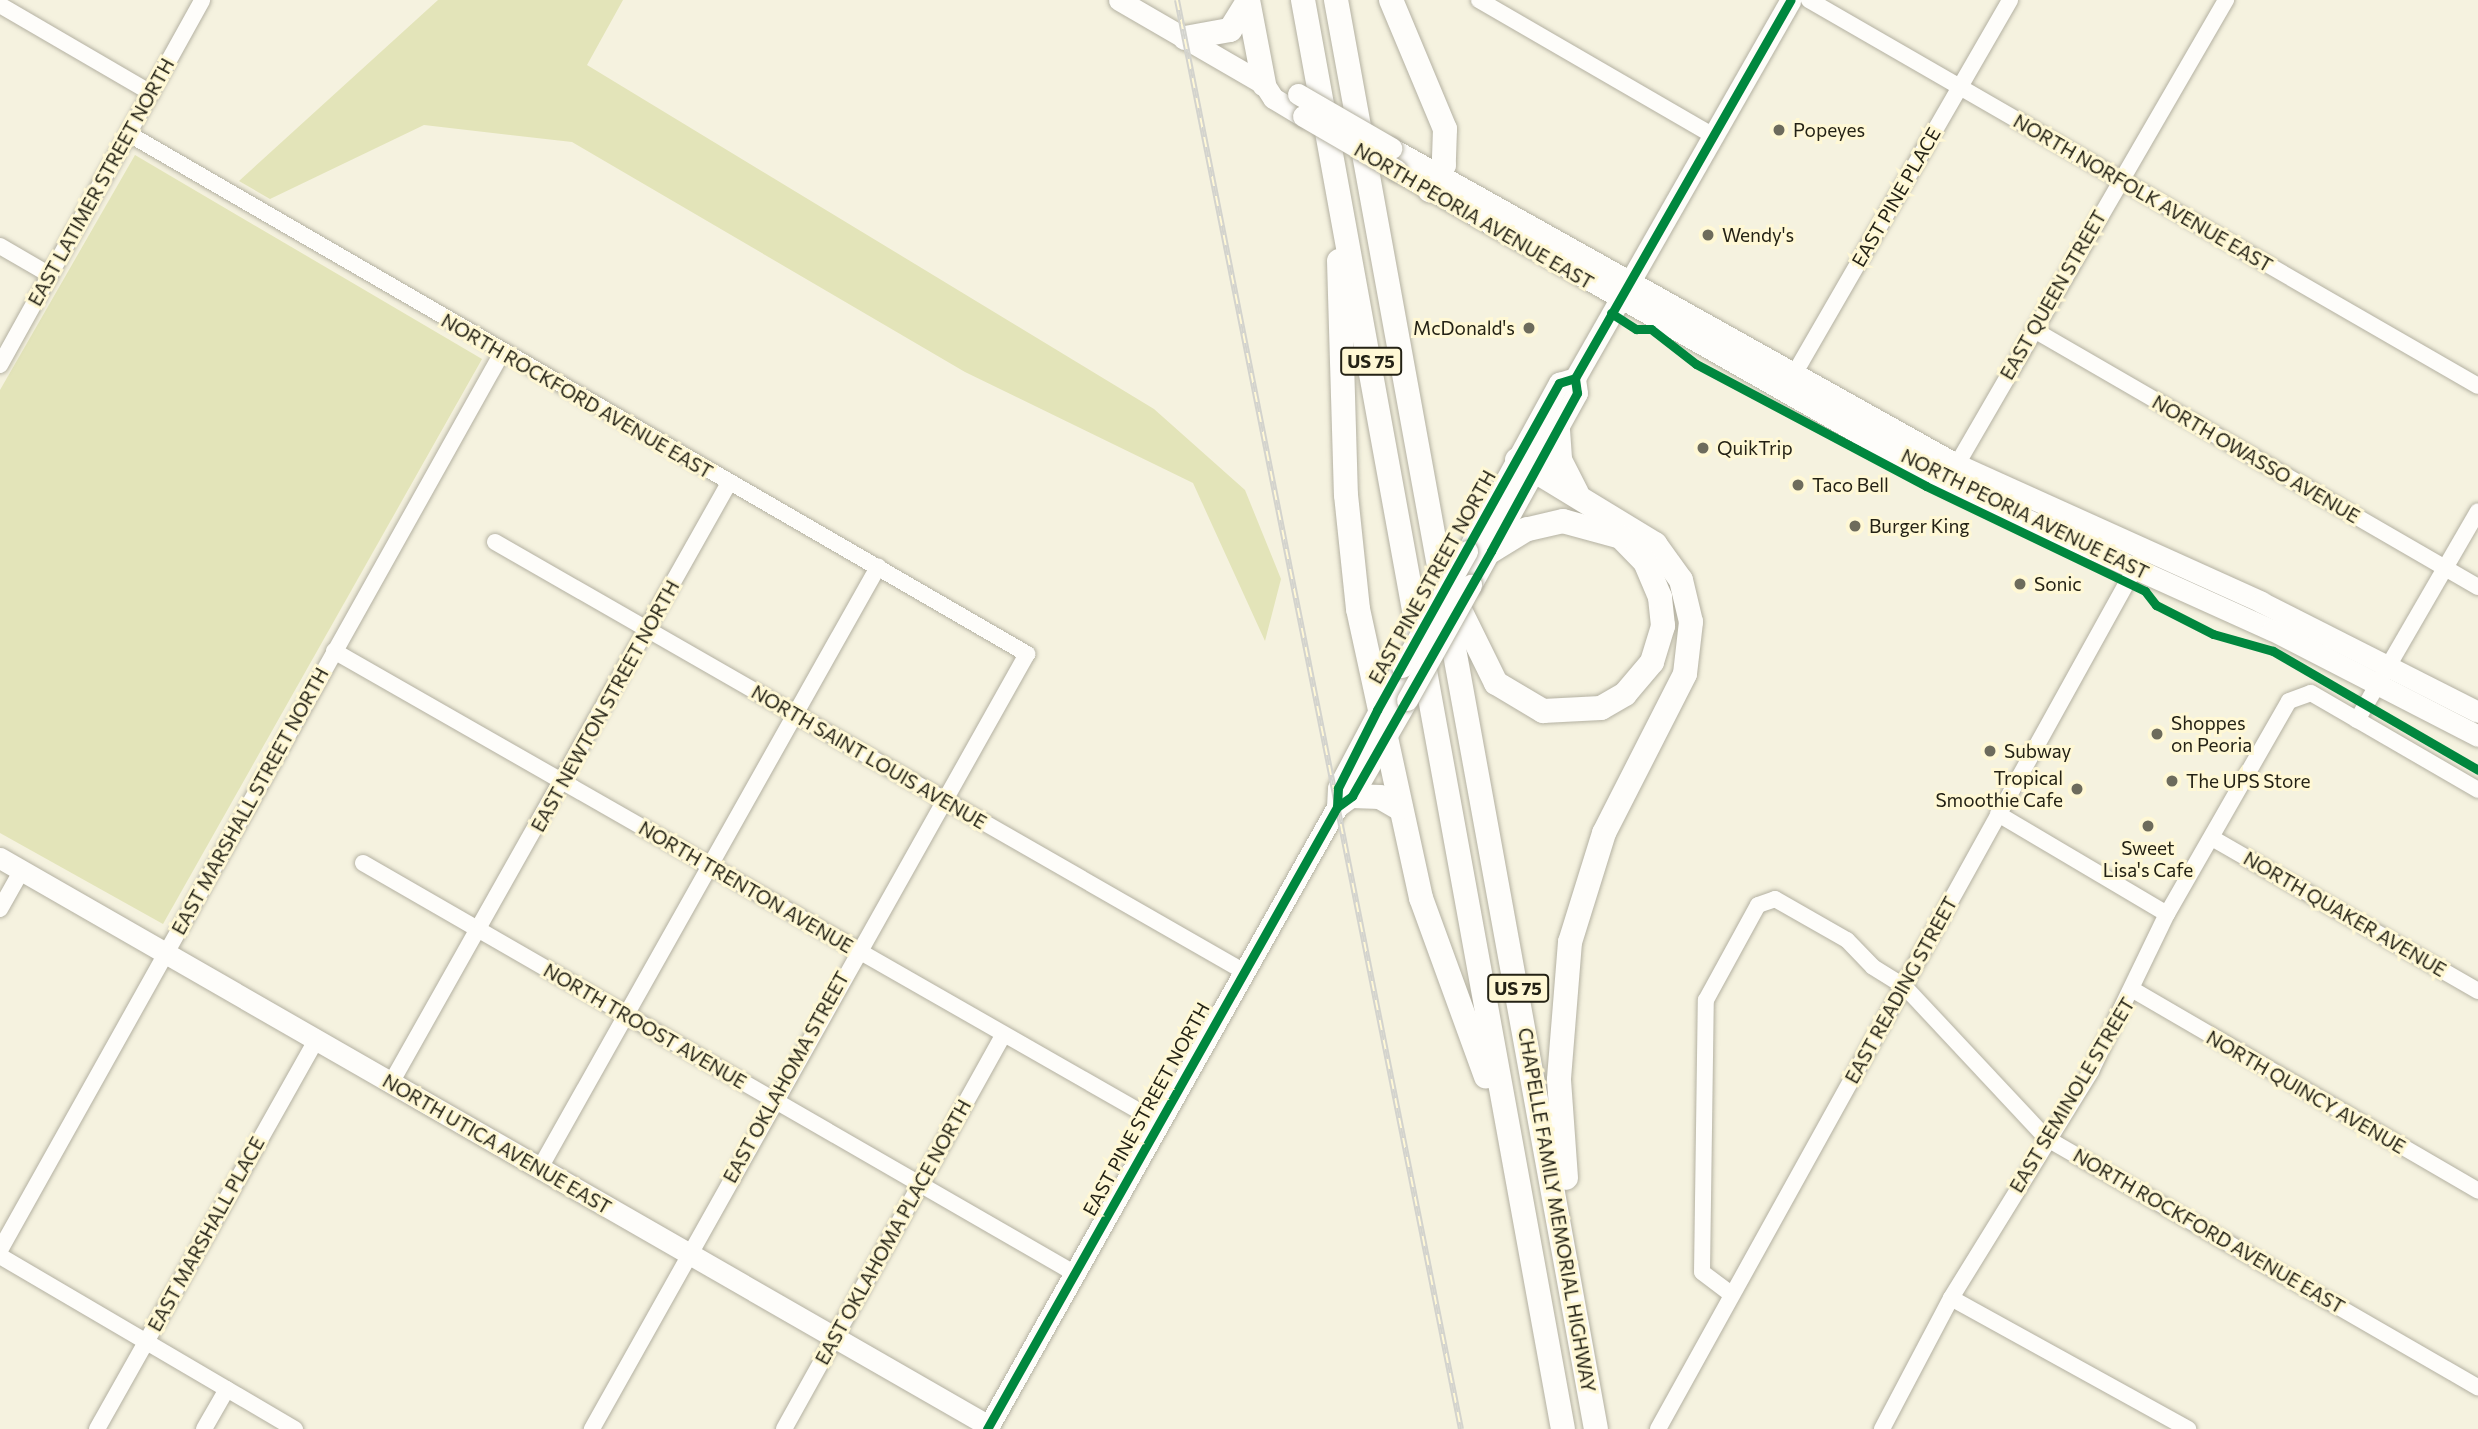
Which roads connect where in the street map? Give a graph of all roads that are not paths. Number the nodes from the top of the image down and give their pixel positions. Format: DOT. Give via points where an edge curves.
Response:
graph roads {
  1 [pos="202,0"];
  2 [pos="1119,0"];
  3 [pos="1303,0"];
  4 [pos="1336,0"];
  5 [pos="1391,0"];
  6 [pos="1479,0"];
  7 [pos="1791,0"];
  8 [pos="1809,0"];
  9 [pos="2010,0"];
  10 [pos="2226,0"];
  11 [pos="1248,1"];
  12 [pos="0,5"];
  13 [pos="1185,38"];
  14 [pos="1264,85"];
  15 [pos="1959,88"];
  16 [pos="151,93"];
  17 [pos="129,134"];
  18 [pos="1714,136"];
  19 [pos="1331,143"];
  20 [pos="2120,179"];
  21 [pos="1435,182"];
  22 [pos="0,246"];
  23 [pos="50,275"];
  24 [pos="1629,280"];
  25 [pos="1619,299"];
  26 [pos="2034,330"];
  27 [pos="502,353"];
  28 [pos="0,365"];
  29 [pos="1793,374"];
  30 [pos="1574,378"];
  31 [pos="2478,386"];
  32 [pos="1785,395"];
  33 [pos="1558,430"];
  34 [pos="1956,464"];
  35 [pos="1527,465"];
  36 [pos="729,483"];
  37 [pos="1948,484"];
  38 [pos="1577,494"];
  39 [pos="2478,511"];
  40 [pos="495,542"];
  41 [pos="1479,551"];
  42 [pos="2140,560"];
  43 [pos="1441,561"];
  44 [pos="878,567"];
  45 [pos="2445,568"];
  46 [pos="2478,587"];
  47 [pos="648,630"];
  48 [pos="334,651"];
  49 [pos="1027,654"];
  50 [pos="2385,673"];
  51 [pos="1377,710"];
  52 [pos="2478,712"];
  53 [pos="795,715"];
  54 [pos="2357,720"];
  55 [pos="2478,736"];
  56 [pos="1386,738"];
  57 [pos="564,780"];
  58 [pos="2478,790"];
  59 [pos="945,800"];
  60 [pos="1345,801"];
  61 [pos="1399,808"];
  62 [pos="1998,814"];
  63 [pos="2212,838"];
  64 [pos="0,858"];
  65 [pos="363,863"];
  66 [pos="710,865"];
  67 [pos="22,870"];
  68 [pos="0,909"];
  69 [pos="2168,915"];
  70 [pos="480,930"];
  71 [pos="857,952"];
  72 [pos="165,954"];
  73 [pos="1243,971"];
  74 [pos="1904,986"];
  75 [pos="2135,991"];
  76 [pos="2478,991"];
  77 [pos="626,1016"];
  78 [pos="1003,1034"];
  79 [pos="316,1040"];
  80 [pos="391,1083"];
  81 [pos="773,1101"];
  82 [pos="1158,1122"];
  83 [pos="2046,1138"];
  84 [pos="540,1168"];
  85 [pos="919,1182"];
  86 [pos="2478,1191"];
  87 [pos="1521,1199"];
  88 [pos="0,1250"];
  89 [pos="689,1253"];
  90 [pos="0,1256"];
  91 [pos="1074,1273"];
  92 [pos="1731,1294"];
  93 [pos="1951,1298"];
  94 [pos="1575,1309"];
  95 [pos="836,1337"];
  96 [pos="147,1340"];
  97 [pos="2478,1387"];
  98 [pos="227,1389"];
  99 [pos="990,1428"];
  100 [pos="97,1429"];
  101 [pos="204,1429"];
  102 [pos="295,1429"];
  103 [pos="592,1429"];
  104 [pos="784,1429"];
  105 [pos="1563,1429"];
  106 [pos="1596,1429"];
  107 [pos="1658,1429"];
  108 [pos="1882,1429"];
  109 [pos="2188,1429"];
  1 -- 16 [label="street, EAST LATIMER STREET NORTH"];
  2 -- 13 [label="main road, NORTH PEORIA AVENUE EAST"];
  3 -- 19 [label="highway, CHAPELLE FAMILY MEMORIAL HIGHWAY / US 75"];
  4 -- 43 [label="highway, CHAPELLE FAMILY MEMORIAL HIGHWAY / US 75"];
  5 -- 21 [label="highway" via="1445,129"];
  6 -- 18 [label="street"];
  7 -- 18 [label="main road, EAST PINE STREET NORTH"];
  8 -- 15 [label="street, NORTH NORFOLK AVENUE EAST"];
  9 -- 15 [label="street, EAST PINE PLACE"];
  10 -- 20 [label="street, EAST QUEEN STREET"];
  11 -- 13 [label="highway" via="1230,30"];
  11 -- 14 [label="highway"];
  12 -- 16 [label="street"];
  13 -- 14 [label="main road, NORTH PEORIA AVENUE EAST"];
  14 -- 21 [label="main road, NORTH PEORIA AVENUE EAST, bridge" via="1298,94 1391,148"];
  14 -- 21 [label="main road, NORTH PEORIA AVENUE EAST, bridge" via="1273,98 1396,170"];
  15 -- 20 [label="street, NORTH NORFOLK AVENUE EAST"];
  15 -- 29 [label="street, EAST PINE PLACE"];
  16 -- 17 [label="street, EAST LATIMER STREET NORTH"];
  17 -- 23 [label="street, EAST LATIMER STREET NORTH"];
  17 -- 27 [label="street, NORTH ROCKFORD AVENUE EAST"];
  18 -- 24 [label="main road, EAST PINE STREET NORTH"];
  19 -- 51 [label="highway" via="1349,547"];
  19 -- 87 [label="highway, CHAPELLE FAMILY MEMORIAL HIGHWAY / US 75"];
  20 -- 26 [label="street, EAST QUEEN STREET"];
  20 -- 31 [label="street, NORTH NORFOLK AVENUE EAST"];
  21 -- 24 [label="main road, NORTH PEORIA AVENUE EAST"];
  21 -- 25 [label="main road, NORTH PEORIA AVENUE EAST"];
  22 -- 23 [label="street"];
  23 -- 28 [label="street, EAST LATIMER STREET NORTH"];
  24 -- 25 [label="main road, EAST PINE STREET NORTH"];
  24 -- 29 [label="main road, NORTH PEORIA AVENUE EAST"];
  25 -- 30 [label="main road, EAST PINE STREET NORTH"];
  25 -- 32 [label="main road, NORTH PEORIA AVENUE EAST"];
  26 -- 34 [label="street, EAST QUEEN STREET"];
  26 -- 45 [label="street, NORTH OWASSO AVENUE"];
  27 -- 36 [label="street, NORTH ROCKFORD AVENUE EAST"];
  27 -- 48 [label="street, EAST MARSHALL STREET NORTH"];
  29 -- 32 [label="street, EAST PINE PLACE"];
  29 -- 34 [label="main road, NORTH PEORIA AVENUE EAST"];
  30 -- 33 [label="main road, EAST PINE STREET NORTH" via="1577,393"];
  30 -- 35 [label="main road, EAST PINE STREET NORTH" via="1559,383"];
  32 -- 37 [label="main road, NORTH PEORIA AVENUE EAST"];
  33 -- 35 [label="main road, EAST PINE STREET NORTH"];
  33 -- 38 [label="highway" via="1560,460"];
  34 -- 37 [label="street, EAST QUEEN STREET"];
  34 -- 42 [label="main road, NORTH PEORIA AVENUE EAST"];
  35 -- 38 [label="highway"];
  35 -- 41 [label="main road, EAST PINE STREET NORTH"];
  36 -- 44 [label="street, NORTH ROCKFORD AVENUE EAST"];
  36 -- 47 [label="street, EAST NEWTON STREET NORTH"];
  37 -- 42 [label="main road, NORTH PEORIA AVENUE EAST"];
  38 -- 94 [label="highway" via="1666,556 1686,594 1692,634 1679,691 1595,856 1565,969 1559,1080"];
  39 -- 45 [label="street"];
  40 -- 47 [label="street, NORTH SAINT LOUIS AVENUE"];
  41 -- 43 [label="highway" via="1527,529 1563,521 1600,527 1630,545 1653,574 1663,613 1657,650 1636,684 1586,712 1555,713 1517,701 1478,657"];
  41 -- 51 [label="main road, EAST PINE STREET NORTH, bridge"];
  41 -- 56 [label="main road, EAST PINE STREET NORTH, bridge" via="1471,585"];
  42 -- 50 [label="main road, NORTH PEORIA AVENUE EAST"];
  42 -- 62 [label="street, EAST READING STREET"];
  43 -- 94 [label="highway, CHAPELLE FAMILY MEMORIAL HIGHWAY / US 75"];
  44 -- 49 [label="street, NORTH ROCKFORD AVENUE EAST"];
  44 -- 53 [label="street"];
  45 -- 46 [label="street, NORTH OWASSO AVENUE"];
  45 -- 50 [label="street"];
  47 -- 53 [label="street, NORTH SAINT LOUIS AVENUE"];
  47 -- 57 [label="street, EAST NEWTON STREET NORTH"];
  48 -- 57 [label="street, NORTH TRENTON AVENUE"];
  48 -- 72 [label="street, EAST MARSHALL STREET NORTH"];
  49 -- 59 [label="street, EAST OKLAHOMA STREET"];
  50 -- 52 [label="main road, NORTH PEORIA AVENUE EAST"];
  50 -- 54 [label="street"];
  50 -- 55 [label="main road, NORTH PEORIA AVENUE EAST"];
  51 -- 56 [label="highway"];
  51 -- 60 [label="main road, EAST PINE STREET NORTH" via="1338,788"];
  53 -- 59 [label="street, NORTH SAINT LOUIS AVENUE"];
  53 -- 66 [label="street"];
  54 -- 58 [label="street"];
  54 -- 63 [label="street, EAST SEMINOLE STREET" via="2304,692 2289,701"];
  56 -- 60 [label="main road, EAST PINE STREET NORTH"];
  56 -- 61 [label="highway"];
  57 -- 66 [label="street, NORTH TRENTON AVENUE"];
  57 -- 70 [label="street, EAST NEWTON STREET NORTH"];
  59 -- 71 [label="street, EAST OKLAHOMA STREET"];
  59 -- 73 [label="street, NORTH SAINT LOUIS AVENUE"];
  60 -- 61 [label="highway" via="1380,797"];
  60 -- 73 [label="main road, EAST PINE STREET NORTH"];
  61 -- 87 [label="highway" via="1420,898 1468,1019"];
  62 -- 69 [label="street"];
  62 -- 74 [label="street, EAST READING STREET"];
  63 -- 69 [label="street, EAST SEMINOLE STREET"];
  63 -- 76 [label="street, NORTH QUAKER AVENUE"];
  64 -- 67 [label="main road, NORTH UTICA AVENUE EAST"];
  65 -- 70 [label="street, NORTH TROOST AVENUE"];
  66 -- 71 [label="street, NORTH TRENTON AVENUE"];
  66 -- 77 [label="street"];
  67 -- 68 [label="street"];
  67 -- 72 [label="main road, NORTH UTICA AVENUE EAST"];
  69 -- 75 [label="street, EAST SEMINOLE STREET"];
  70 -- 77 [label="street, NORTH TROOST AVENUE"];
  70 -- 80 [label="street, EAST NEWTON STREET NORTH"];
  71 -- 78 [label="street, NORTH TRENTON AVENUE"];
  71 -- 81 [label="street, EAST OKLAHOMA STREET"];
  72 -- 79 [label="main road, NORTH UTICA AVENUE EAST"];
  72 -- 88 [label="street, EAST MARSHALL STREET NORTH"];
  73 -- 82 [label="main road, EAST PINE STREET NORTH"];
  74 -- 83 [label="street, NORTH ROCKFORD AVENUE EAST"];
  74 -- 92 [label="street, EAST READING STREET"];
  74 -- 92 [label="street, NORTH ROCKFORD AVENUE EAST" via="1873,968 1847,940 1771,898 1758,905 1707,992 1702,1272"];
  75 -- 83 [label="street, EAST SEMINOLE STREET"];
  75 -- 86 [label="street, NORTH QUINCY AVENUE"];
  77 -- 81 [label="street, NORTH TROOST AVENUE"];
  77 -- 84 [label="street"];
  78 -- 82 [label="street, NORTH TRENTON AVENUE"];
  78 -- 85 [label="street, EAST OKLAHOMA PLACE NORTH"];
  79 -- 80 [label="main road, NORTH UTICA AVENUE EAST"];
  79 -- 96 [label="street, EAST MARSHALL PLACE"];
  80 -- 84 [label="main road, NORTH UTICA AVENUE EAST"];
  81 -- 85 [label="street, NORTH TROOST AVENUE"];
  81 -- 89 [label="street, EAST OKLAHOMA STREET"];
  82 -- 91 [label="main road, EAST PINE STREET NORTH"];
  83 -- 93 [label="street, EAST SEMINOLE STREET"];
  83 -- 97 [label="street, NORTH ROCKFORD AVENUE EAST"];
  84 -- 89 [label="main road, NORTH UTICA AVENUE EAST"];
  85 -- 91 [label="street, NORTH TROOST AVENUE"];
  85 -- 95 [label="street, EAST OKLAHOMA PLACE NORTH"];
  87 -- 105 [label="highway, CHAPELLE FAMILY MEMORIAL HIGHWAY / US 75"];
  89 -- 95 [label="main road, NORTH UTICA AVENUE EAST"];
  89 -- 103 [label="street, EAST OKLAHOMA STREET"];
  90 -- 96 [label="street"];
  91 -- 99 [label="main road, EAST PINE STREET NORTH"];
  92 -- 107 [label="street, EAST READING STREET"];
  93 -- 108 [label="street, EAST SEMINOLE STREET"];
  93 -- 109 [label="street"];
  94 -- 106 [label="highway, CHAPELLE FAMILY MEMORIAL HIGHWAY / US 75"];
  95 -- 99 [label="main road, NORTH UTICA AVENUE EAST"];
  95 -- 104 [label="street, EAST OKLAHOMA PLACE NORTH"];
  96 -- 98 [label="street"];
  96 -- 100 [label="street, EAST MARSHALL PLACE"];
  98 -- 101 [label="street"];
  98 -- 102 [label="street"];
}
